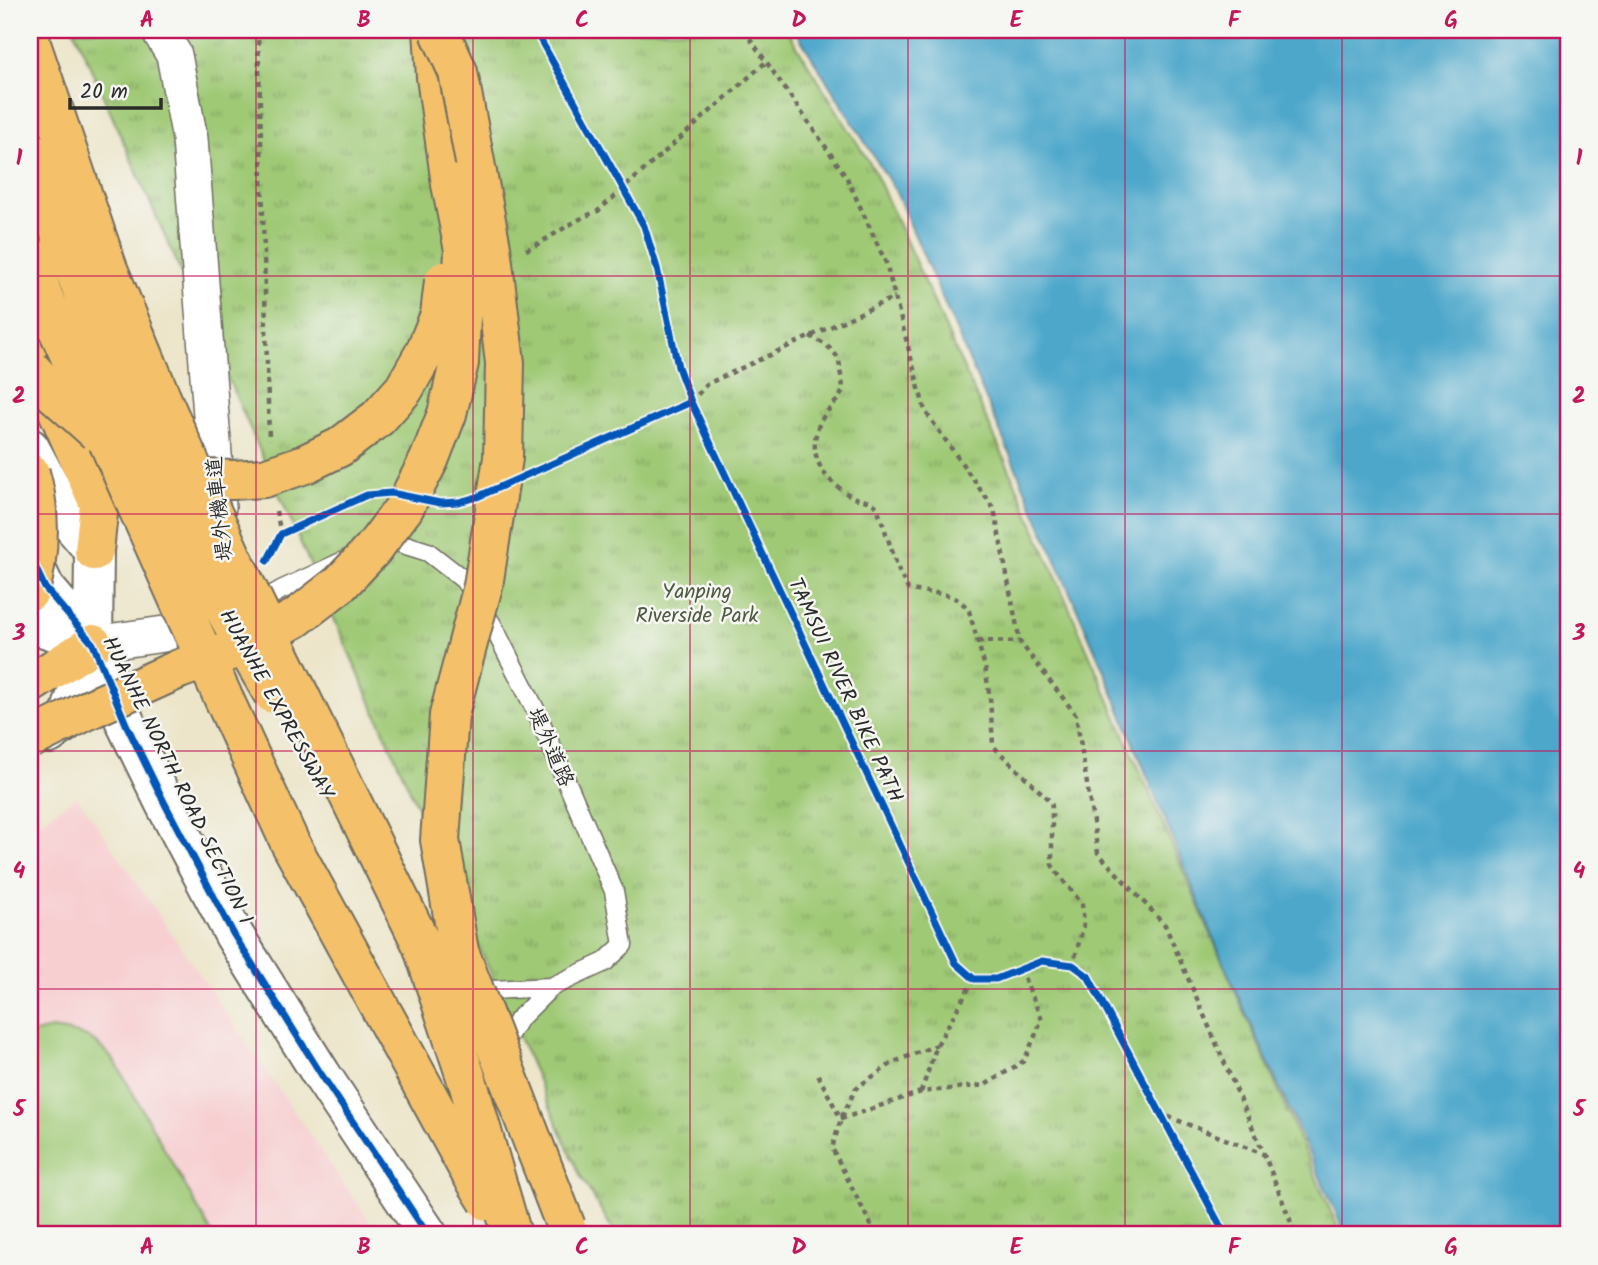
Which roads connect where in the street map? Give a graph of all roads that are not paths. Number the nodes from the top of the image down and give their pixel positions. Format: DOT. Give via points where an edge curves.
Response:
graph roads {
  1 [pos="159,30"];
  2 [pos="174,30"];
  3 [pos="433,30"];
  4 [pos="439,30"];
  5 [pos="30,41"];
  6 [pos="30,151"];
  7 [pos="451,184"];
  8 [pos="30,256"];
  9 [pos="30,348"];
  10 [pos="30,368"];
  11 [pos="30,448"];
  12 [pos="30,473"];
  13 [pos="94,551"];
  14 [pos="30,555"];
  15 [pos="30,591"];
  16 [pos="246,610"];
  17 [pos="30,623"];
  18 [pos="93,644"];
  19 [pos="30,684"];
  20 [pos="30,738"];
  21 [pos="30,748"];
  22 [pos="551,987"];
  23 [pos="573,1229"];
  24 [pos="428,1235"];
  25 [pos="511,1235"];
  1 -- 16 [label="street, 堤外機車道" via="174,55 190,139 222,564"];
  2 -- 16 [label="street, 堤外機車道" via="184,47 206,144 237,550 249,578"];
  3 -- 7 [label="highway"];
  4 -- 23 [label="highway, bridge" via="458,72 491,247 505,363 503,458 483,586 449,715 440,840 459,951"];
  5 -- 25 [label="highway, bridge" via="108,269 163,402 232,557 422,945"];
  6 -- 23 [label="highway, HUANHE EXPRESSWAY, bridge" via="106,350 219,598 307,755 451,1039"];
  7 -- 10 [label="highway, bridge" via="440,315 425,352 404,389 378,418 340,447 305,464 264,478 233,480 185,478 151,467 119,450"];
  7 -- 20 [label="highway, bridge" via="464,250 459,363 447,414 429,460 404,508 373,549 341,583 296,618 244,646 179,669"];
  8 -- 25 [label="highway, HUANHE EXPRESSWAY, bridge" via="43,296 290,842 467,1167"];
  9 -- 13 [label="highway" via="99,504"];
  11 -- 13 [label="street" via="68,520"];
  12 -- 15 [label="highway, bridge" via="39,542"];
  13 -- 18 [label="street"];
  14 -- 18 [label="street, HUANHE NORTH ROAD SECTION 1" via="45,588"];
  16 -- 18 [label="street, 堤外道路" via="207,628"];
  16 -- 22 [label="lane" via="411,950 444,976 491,990"];
  16 -- 22 [label="lane, 堤外道路" via="390,540 428,552 464,580 535,709 614,891 623,945 605,962"];
  17 -- 18 [label="street"];
  18 -- 19 [label="highway"];
  18 -- 21 [label="street" via="68,720"];
  18 -- 24 [label="street, HUANHE NORTH ROAD SECTION 1" via="126,724 234,935"];
  22 -- 23 [label="lane, 堤外道路" via="518,1020 502,1046 496,1094"];
}
